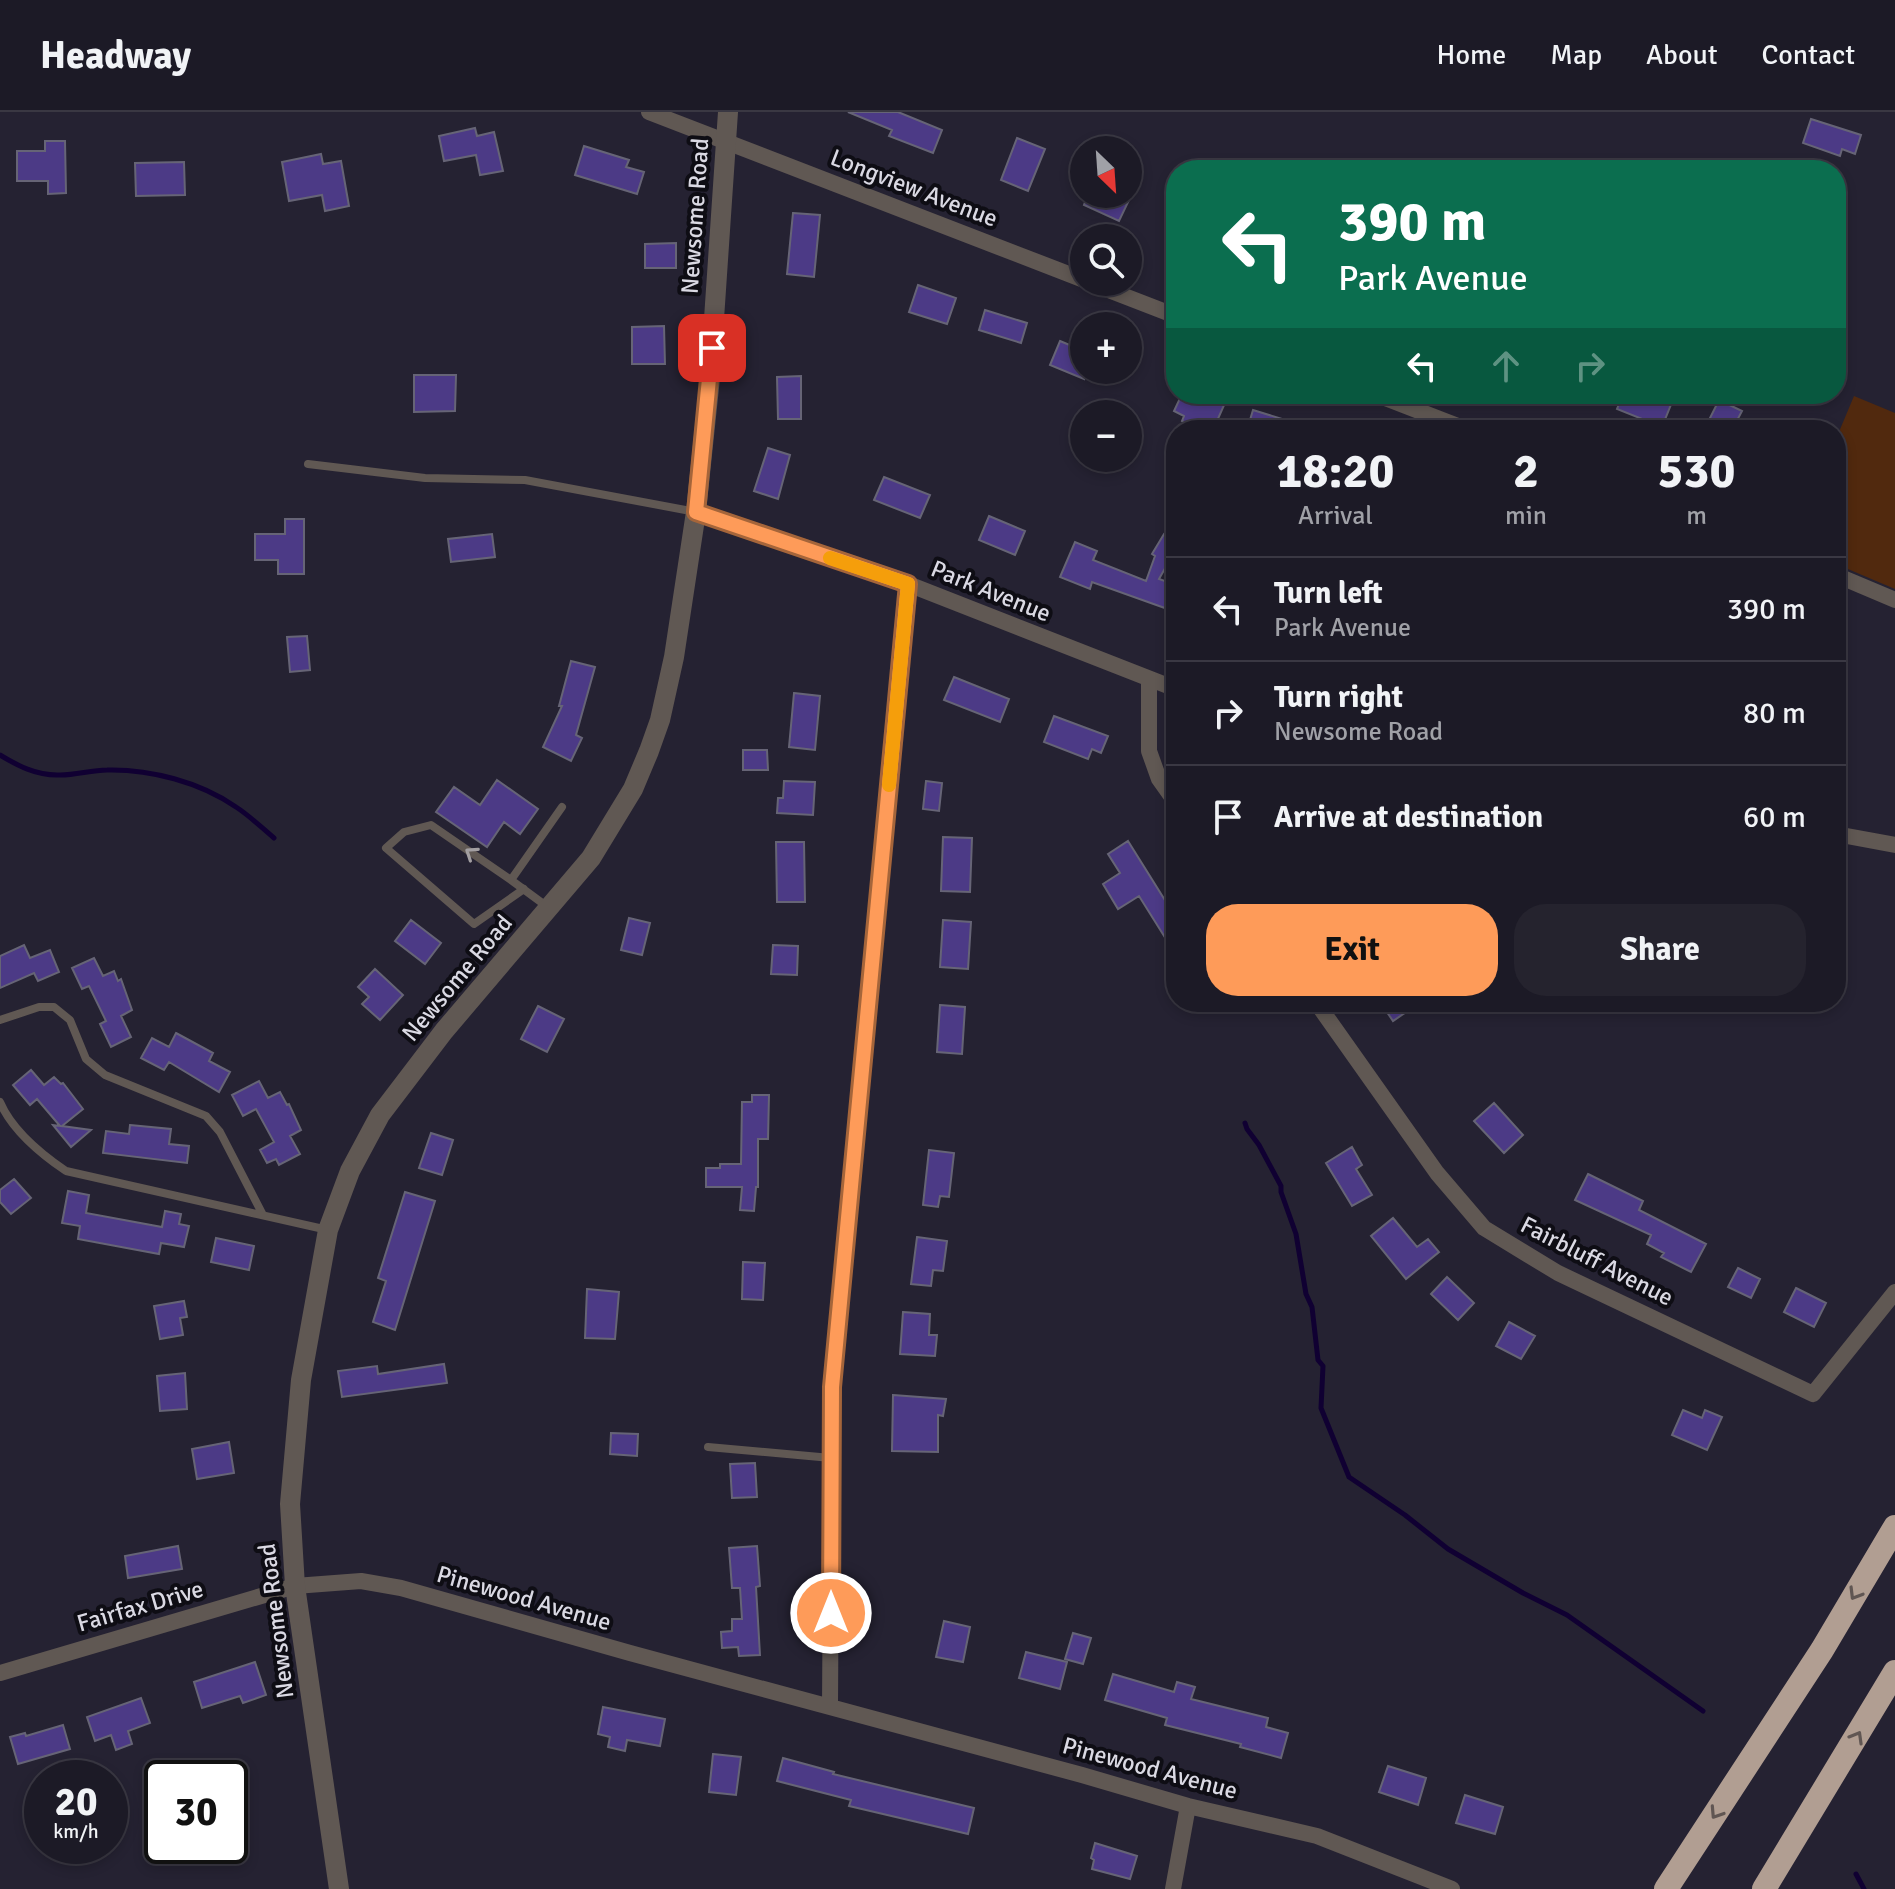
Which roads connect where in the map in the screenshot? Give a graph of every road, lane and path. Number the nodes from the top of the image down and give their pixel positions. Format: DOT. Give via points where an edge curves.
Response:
graph roads {
  1 [pos="649,112"];
  2 [pos="728,112"];
  3 [pos="726,141"];
  4 [pos="1070,275"];
  5 [pos="1125,296"];
  6 [pos="1166,312"];
  7 [pos="1401,404"];
  8 [pos="1442,420"];
  9 [pos="308,464"];
  10 [pos="696,512"];
  11 [pos="1846,579"];
  12 [pos="908,584"];
  13 [pos="1895,600"];
  14 [pos="1149,680"];
  15 [pos="1166,686"];
  16 [pos="1166,789"];
  17 [pos="562,807"];
  18 [pos="1846,836"];
  19 [pos="1895,845"];
  20 [pos="511,880"];
  21 [pos="524,889"];
  22 [pos="550,909"];
  23 [pos="1323,1012"];
  24 [pos="0,1020"];
  25 [pos="0,1102"];
  26 [pos="263,1215"];
  27 [pos="328,1230"];
  28 [pos="1895,1292"];
  29 [pos="708,1447"];
  30 [pos="831,1458"];
  31 [pos="1895,1527"];
  32 [pos="295,1586"];
  33 [pos="1895,1672"];
  34 [pos="0,1673"];
  35 [pos="830,1706"];
  36 [pos="1188,1806"];
  37 [pos="339,1889"];
  38 [pos="1173,1889"];
  39 [pos="1452,1889"];
  40 [pos="1666,1889"];
  41 [pos="1764,1889"];
  1 -- 3 [label="street, Longview Avenue"];
  2 -- 3 [label="street, Newsome Road"];
  3 -- 4 [label="street, Longview Avenue"];
  3 -- 10 [label="street, Newsome Road"];
  5 -- 6 [label="street, Longview Avenue"];
  7 -- 8 [label="street"];
  9 -- 10 [label="lane" via="425,478 525,480"];
  10 -- 12 [label="street, Park Avenue"];
  10 -- 22 [label="street, Newsome Road" via="674,657 649,751 613,825"];
  11 -- 13 [label="street"];
  12 -- 14 [label="street, Park Avenue"];
  12 -- 30 [label="street" via="832,1387"];
  14 -- 15 [label="street, Park Avenue"];
  14 -- 16 [label="street" via="1149,751"];
  17 -- 20 [label="lane"];
  18 -- 19 [label="street"];
  20 -- 21 [label="lane"];
  20 -- 21 [label="lane, one-way" via="431,825 404,832 386,848 474,924"];
  21 -- 22 [label="lane"];
  22 -- 27 [label="street, Newsome Road" via="444,1031 380,1115 350,1171"];
  23 -- 28 [label="street, Fairbluff Avenue" via="1437,1173 1484,1228 1558,1273 1813,1394"];
  24 -- 26 [label="lane" via="54,1007 70,1020 86,1059 105,1075 206,1116 220,1132"];
  25 -- 26 [label="lane" via="14,1125 66,1171"];
  26 -- 27 [label="lane"];
  27 -- 32 [label="street, Newsome Road" via="294,1440 290,1504"];
  29 -- 30 [label="lane"];
  30 -- 35 [label="street"];
  31 -- 40 [label="highway, one-way" via="1822,1650"];
  32 -- 34 [label="street, Fairfax Drive"];
  32 -- 35 [label="street, Pinewood Avenue" via="350,1581 401,1588"];
  32 -- 37 [label="street, Newsome Road"];
  41 -- 33 [label="highway, one-way"];
  35 -- 36 [label="street, Pinewood Avenue"];
  36 -- 38 [label="street"];
  36 -- 39 [label="street, Pinewood Avenue" via="1317,1836"];
}
